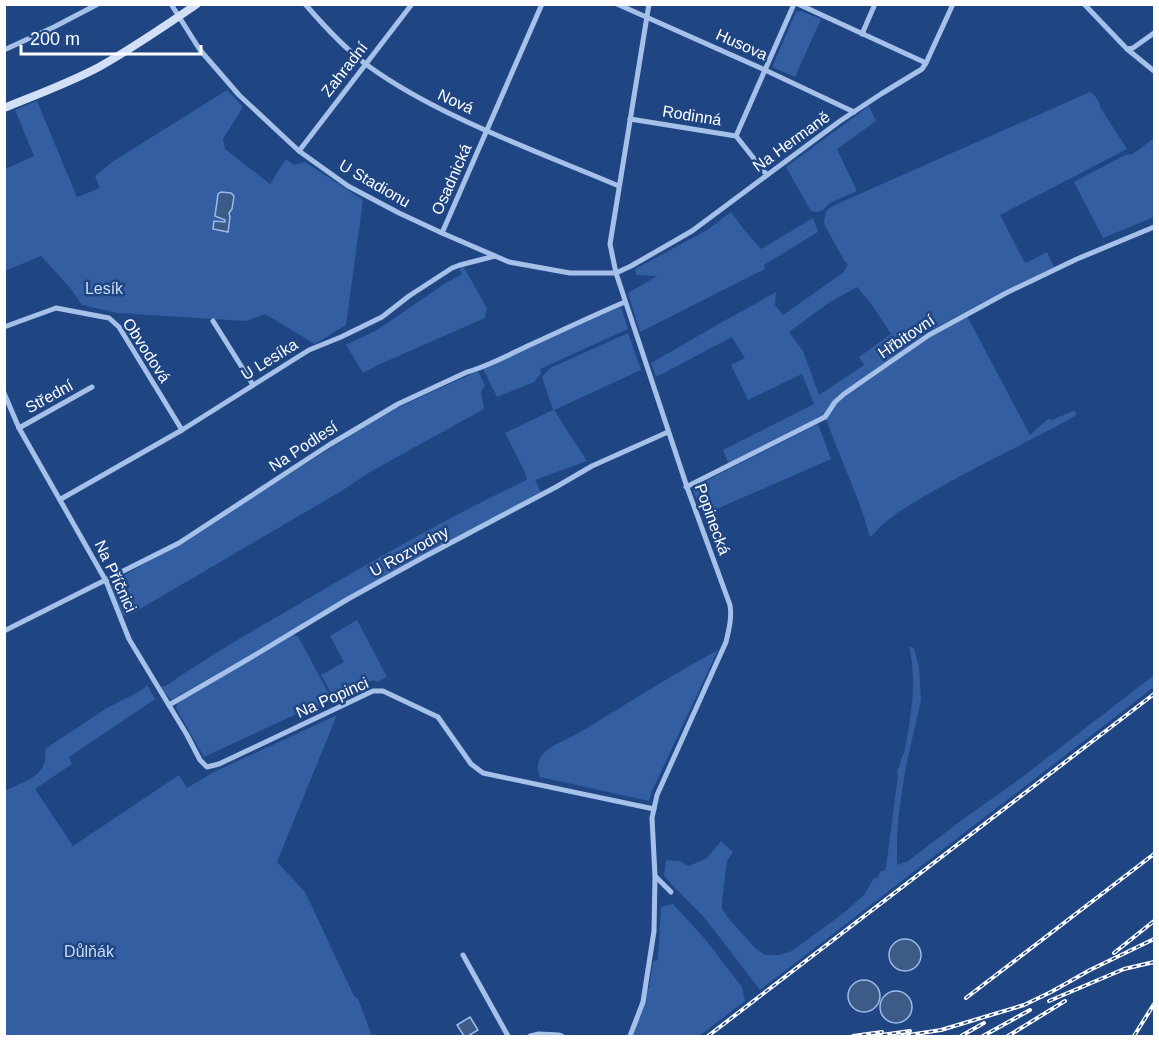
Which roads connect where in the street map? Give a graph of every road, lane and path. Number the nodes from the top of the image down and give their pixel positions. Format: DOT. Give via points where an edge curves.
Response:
graph roads {
  1 [pos="98,4"];
  2 [pos="171,4"];
  3 [pos="197,4"];
  4 [pos="305,4"];
  5 [pos="411,4"];
  6 [pos="542,4"];
  7 [pos="616,4"];
  8 [pos="649,4"];
  9 [pos="796,4"];
  10 [pos="875,4"];
  11 [pos="953,4"];
  12 [pos="1084,4"];
  13 [pos="178,17"];
  14 [pos="647,18"];
  15 [pos="1155,33"];
  16 [pos="862,34"];
  17 [pos="1127,49"];
  18 [pos="4,51"];
  19 [pos="926,63"];
  20 [pos="366,64"];
  21 [pos="765,70"];
  22 [pos="1155,72"];
  23 [pos="4,108"];
  24 [pos="854,112"];
  25 [pos="630,118"];
  26 [pos="487,131"];
  27 [pos="736,136"];
  28 [pos="298,151"];
  29 [pos="767,175"];
  30 [pos="619,186"];
  31 [pos="1155,227"];
  32 [pos="442,233"];
  33 [pos="496,256"];
  34 [pos="616,273"];
  35 [pos="626,302"];
  36 [pos="213,321"];
  37 [pos="4,327"];
  38 [pos="253,385"];
  39 [pos="92,387"];
  40 [pos="4,393"];
  41 [pos="20,428"];
  42 [pos="182,430"];
  43 [pos="668,432"];
  44 [pos="687,487"];
  45 [pos="61,499"];
  46 [pos="106,581"];
  47 [pos="4,631"];
  48 [pos="169,705"];
  49 [pos="207,767"];
  50 [pos="654,809"];
  51 [pos="655,876"];
  52 [pos="671,892"];
  53 [pos="464,955"];
  54 [pos="508,1036"];
  55 [pos="530,1036"];
  56 [pos="562,1036"];
  57 [pos="630,1036"];
  1 -- 18 [label="street"];
  2 -- 13 [label="street, U Stadionu"];
  3 -- 13 [label="main road"];
  4 -- 20 [label="street, Nová"];
  5 -- 20 [label="street, Zahradní"];
  6 -- 26 [label="street, Osadnická"];
  7 -- 14 [label="street, Husova"];
  8 -- 14 [label="street, Popinecká"];
  9 -- 16 [label="street"];
  9 -- 21 [label="street"];
  10 -- 16 [label="street"];
  11 -- 19 [label="street, Na Hermaně"];
  12 -- 17 [label="street"];
  13 -- 23 [label="main road" via="97,68"];
  13 -- 28 [label="street, U Stadionu" via="239,95"];
  14 -- 21 [label="street, Husova"];
  14 -- 25 [label="street, Popinecká"];
  15 -- 17 [label="street"];
  16 -- 19 [label="street"];
  17 -- 22 [label="street"];
  19 -- 24 [label="street, Na Hermaně"];
  20 -- 26 [label="street, Nová" via="428,103"];
  20 -- 28 [label="street, Zahradní"];
  21 -- 24 [label="street, Husova"];
  21 -- 27 [label="street"];
  24 -- 29 [label="street, Na Hermaně"];
  25 -- 27 [label="street, Rodinná"];
  25 -- 30 [label="street, Popinecká"];
  26 -- 30 [label="street, Nová"];
  26 -- 32 [label="street, Osadnická"];
  27 -- 29 [label="street, Rodinná"];
  28 -- 32 [label="street, U Stadionu" via="348,186"];
  29 -- 34 [label="street, Na Hermaně" via="692,231"];
  30 -- 34 [label="street, Popinecká" via="610,244"];
  31 -- 44 [label="street, Hřbitovní" via="1077,259 929,335 844,394 825,417"];
  32 -- 33 [label="street, U Stadionu"];
  33 -- 34 [label="street, U Stadionu" via="570,273"];
  33 -- 38 [label="street, U Lesíka" via="453,268 382,317 309,350"];
  34 -- 35 [label="street, Popinecká"];
  35 -- 43 [label="street, Popinecká"];
  35 -- 46 [label="street, Na Podlesí" via="398,404 179,543"];
  36 -- 38 [label="street"];
  37 -- 42 [label="street, Obvodová" via="56,308 109,318 119,327"];
  38 -- 42 [label="street, U Lesíka"];
  39 -- 41 [label="street, Střední"];
  40 -- 41 [label="street, Na Příčnici"];
  41 -- 45 [label="street, Na Příčnici"];
  42 -- 45 [label="street, U Lesíka"];
  43 -- 44 [label="street, Popinecká"];
  43 -- 48 [label="street, U Rozvodny" via="592,466 424,557"];
  44 -- 50 [label="street, Popinecká" via="730,605 731,623"];
  45 -- 46 [label="street, Na Příčnici"];
  46 -- 47 [label="street, Na Podlesí"];
  46 -- 48 [label="street, Na Příčnici" via="129,639"];
  48 -- 49 [label="street, Na Příčnici"];
  49 -- 50 [label="street, Na Popinci" via="373,691 383,691 438,717 471,764 483,773"];
  50 -- 51 [label="street, Popinecká"];
  51 -- 52 [label="street"];
  51 -- 57 [label="street, Popinecká" via="654,931 643,1002"];
  53 -- 54 [label="street"];
  55 -- 56 [label="street"];
}
